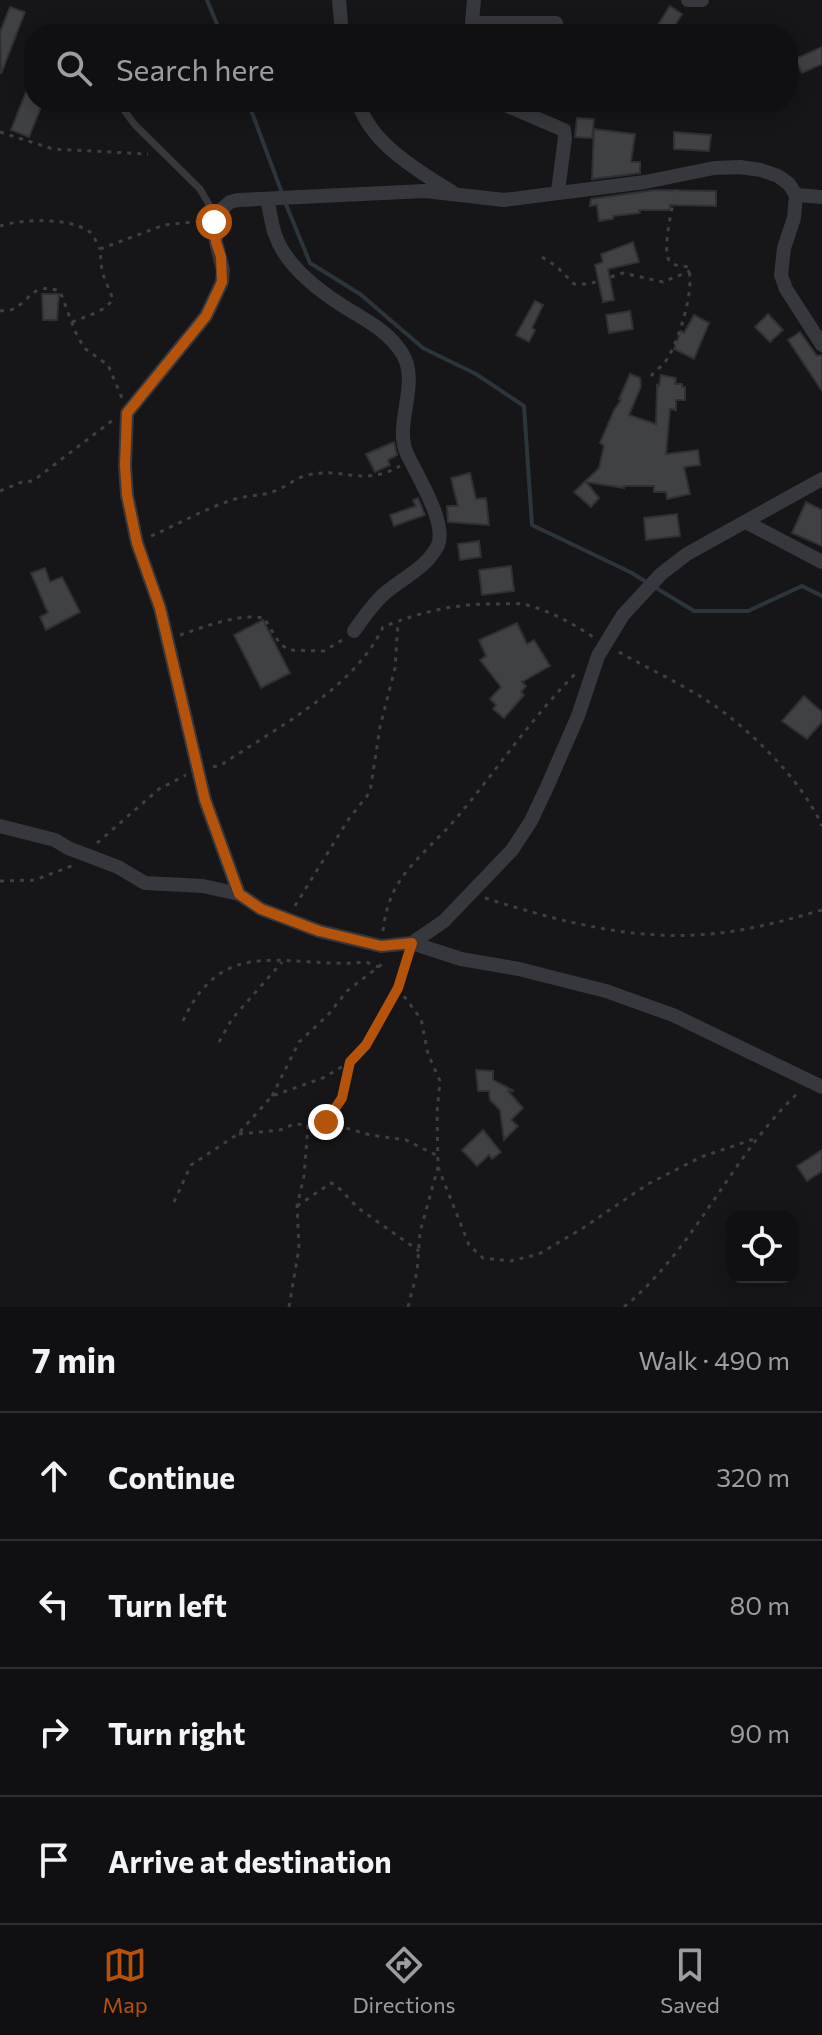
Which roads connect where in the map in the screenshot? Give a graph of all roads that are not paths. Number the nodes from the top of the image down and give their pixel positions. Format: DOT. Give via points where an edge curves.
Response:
graph roads {
  1 [pos="339,0"];
  2 [pos="474,0"];
  3 [pos="688,0"];
  4 [pos="702,0"];
  5 [pos="556,23"];
  6 [pos="341,24"];
  7 [pos="472,24"];
  8 [pos="542,24"];
  9 [pos="125,112"];
  10 [pos="361,112"];
  11 [pos="522,112"];
  12 [pos="558,191"];
  13 [pos="452,192"];
  14 [pos="796,195"];
  15 [pos="822,197"];
  16 [pos="270,198"];
  17 [pos="215,218"];
  18 [pos="822,345"];
  19 [pos="822,479"];
  20 [pos="746,522"];
  21 [pos="822,562"];
  22 [pos="354,631"];
  23 [pos="0,826"];
  24 [pos="239,894"];
  25 [pos="412,943"];
  26 [pos="816,1084"];
  1 -- 6 [label="street"];
  2 -- 7 [label="street"];
  3 -- 4 [label="street"];
  5 -- 8 [label="street"];
  9 -- 17 [label="lane" via="200,189"];
  10 -- 13 [label="street" via="404,160"];
  11 -- 12 [label="street" via="564,130"];
  12 -- 13 [label="street" via="504,200"];
  12 -- 14 [label="street" via="740,167 761,170 789,184"];
  13 -- 16 [label="street"];
  14 -- 15 [label="street"];
  14 -- 18 [label="street" via="781,275"];
  16 -- 17 [label="street" via="230,202"];
  16 -- 22 [label="street" via="274,234 283,253 323,291 391,337 405,357 409,393 403,437 438,524 439,542 429,558 370,607"];
  17 -- 24 [label="street" via="223,270 217,295 127,413 125,466 137,543 160,608 205,800"];
  19 -- 20 [label="street"];
  20 -- 21 [label="street"];
  20 -- 25 [label="street" via="687,554 623,615 598,656 578,716 531,821 512,850 444,921"];
  23 -- 24 [label="street" via="55,840 145,883"];
  24 -- 25 [label="street" via="287,920 385,952"];
  25 -- 26 [label="street" via="606,991 673,1015"];
}
